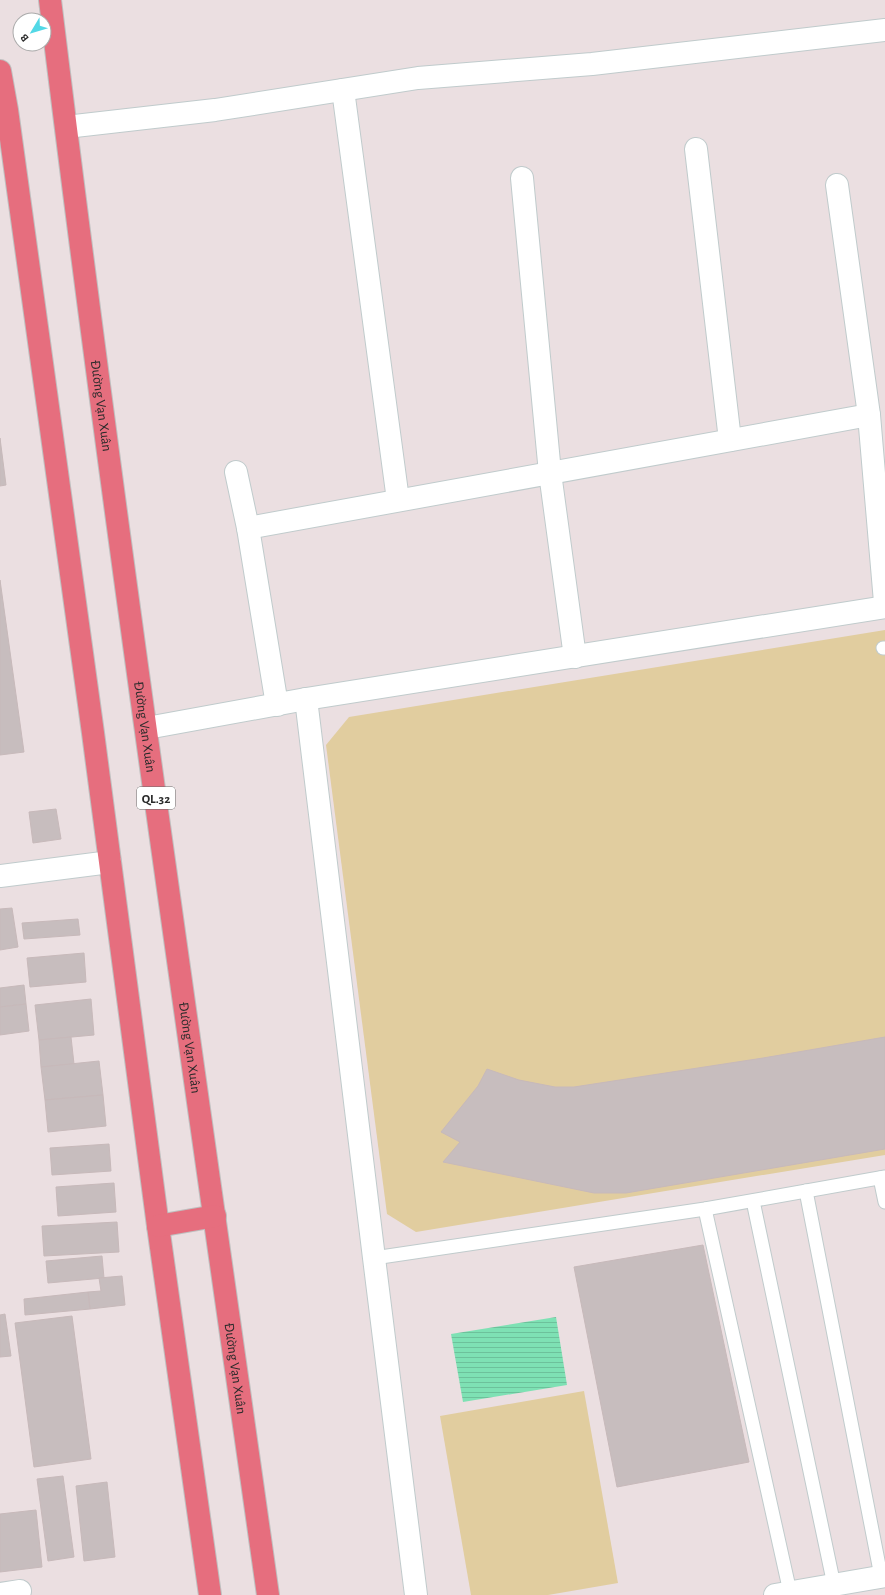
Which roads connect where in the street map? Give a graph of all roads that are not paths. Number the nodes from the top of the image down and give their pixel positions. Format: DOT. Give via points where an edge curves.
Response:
graph roads {
  1 [pos="50,0"];
  2 [pos="885,30"];
  3 [pos="0,71"];
  4 [pos="343,90"];
  5 [pos="4,110"];
  6 [pos="66,127"];
  7 [pos="696,149"];
  8 [pos="522,178"];
  9 [pos="837,185"];
  10 [pos="870,415"];
  11 [pos="730,440"];
  12 [pos="236,472"];
  13 [pos="550,473"];
  14 [pos="398,500"];
  15 [pos="248,528"];
  16 [pos="885,602"];
  17 [pos="885,607"];
  18 [pos="575,657"];
  19 [pos="306,699"];
  20 [pos="277,705"];
  21 [pos="146,728"];
  22 [pos="110,862"];
  23 [pos="0,876"];
  24 [pos="882,1177"];
  25 [pos="806,1191"];
  26 [pos="753,1201"];
  27 [pos="885,1202"];
  28 [pos="705,1209"];
  29 [pos="215,1216"];
  30 [pos="158,1226"];
  31 [pos="374,1258"];
  32 [pos="883,1576"];
  33 [pos="834,1585"];
  34 [pos="782,1594"];
  35 [pos="210,1595"];
  36 [pos="268,1595"];
  37 [pos="416,1595"];
  1 -- 6 [label="highway, Đường Vạn Xuân / QL.32"];
  2 -- 4 [label="street" via="592,64 418,78"];
  3 -- 5 [label="highway"];
  4 -- 6 [label="street" via="215,110"];
  4 -- 14 [label="street"];
  5 -- 22 [label="highway"];
  6 -- 21 [label="highway, Đường Vạn Xuân / QL.32"];
  7 -- 11 [label="street"];
  8 -- 13 [label="street"];
  9 -- 10 [label="street"];
  10 -- 11 [label="street"];
  10 -- 16 [label="street"];
  11 -- 13 [label="street"];
  12 -- 15 [label="street"];
  13 -- 14 [label="street"];
  13 -- 18 [label="street"];
  14 -- 15 [label="street"];
  15 -- 20 [label="street"];
  17 -- 18 [label="street"];
  18 -- 19 [label="street"];
  19 -- 20 [label="street"];
  19 -- 31 [label="street"];
  20 -- 21 [label="street"];
  21 -- 29 [label="highway, Đường Vạn Xuân / QL.32"];
  22 -- 23 [label="street"];
  22 -- 30 [label="highway"];
  24 -- 25 [label="lane"];
  24 -- 27 [label="lane"];
  25 -- 26 [label="lane"];
  25 -- 32 [label="lane"];
  26 -- 28 [label="lane"];
  26 -- 33 [label="lane"];
  28 -- 31 [label="lane"];
  28 -- 34 [label="lane"];
  29 -- 30 [label="highway"];
  29 -- 36 [label="highway, Đường Vạn Xuân / QL.32"];
  30 -- 35 [label="highway"];
  31 -- 37 [label="street"];
  32 -- 33 [label="street"];
  33 -- 34 [label="street"];
}
